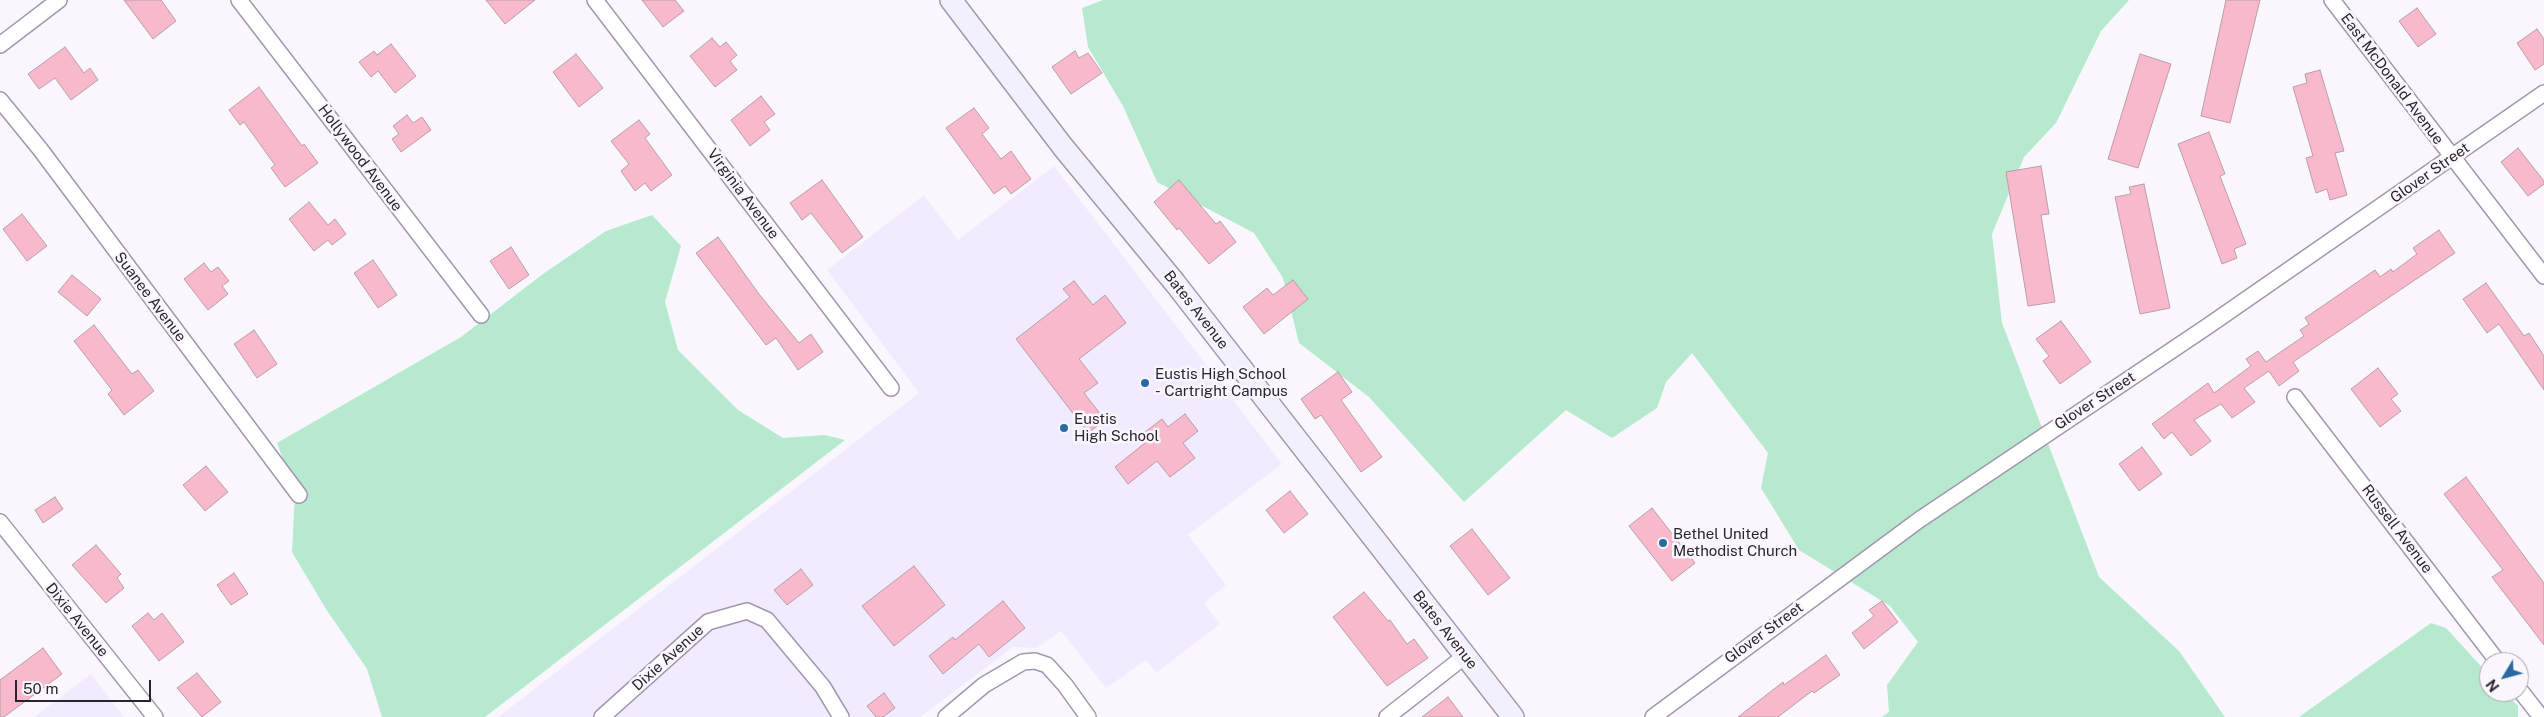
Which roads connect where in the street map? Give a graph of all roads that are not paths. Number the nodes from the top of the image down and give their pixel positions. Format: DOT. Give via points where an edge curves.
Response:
graph roads {
  1 [pos="59,0"];
  2 [pos="239,0"];
  3 [pos="595,0"];
  4 [pos="951,0"];
  5 [pos="2332,0"];
  6 [pos="0,45"];
  7 [pos="2544,93"];
  8 [pos="0,100"];
  9 [pos="2452,159"];
  10 [pos="2544,276"];
  11 [pos="481,315"];
  12 [pos="891,388"];
  13 [pos="2295,397"];
  14 [pos="299,495"];
  15 [pos="0,522"];
  16 [pos="2490,652"];
  17 [pos="1466,656"];
  18 [pos="2529,702"];
  19 [pos="155,717"];
  20 [pos="602,717"];
  21 [pos="841,717"];
  22 [pos="946,717"];
  23 [pos="1088,717"];
  24 [pos="1387,717"];
  25 [pos="1513,717"];
  26 [pos="1653,717"];
  27 [pos="2541,717"];
  1 -- 6 [label="street"];
  2 -- 11 [label="street, Hollywood Avenue"];
  3 -- 12 [label="street, Virginia Avenue"];
  4 -- 17 [label="street, Bates Avenue"];
  5 -- 9 [label="street, East McDonald Avenue"];
  7 -- 9 [label="street, Glover Street"];
  8 -- 14 [label="street, Suanee Avenue"];
  9 -- 10 [label="street, East McDonald Avenue"];
  9 -- 26 [label="street, Glover Street" via="1919,520"];
  13 -- 16 [label="street, Russell Avenue"];
  15 -- 19 [label="street, Dixie Avenue"];
  17 -- 24 [label="street"];
  17 -- 25 [label="street, Bates Avenue"];
  18 -- 27 [label="street"];
  20 -- 21 [label="street, Dixie Avenue" via="708,622 747,611 767,620 823,686"];
  22 -- 23 [label="street" via="984,685 1023,662 1047,665"];
}
